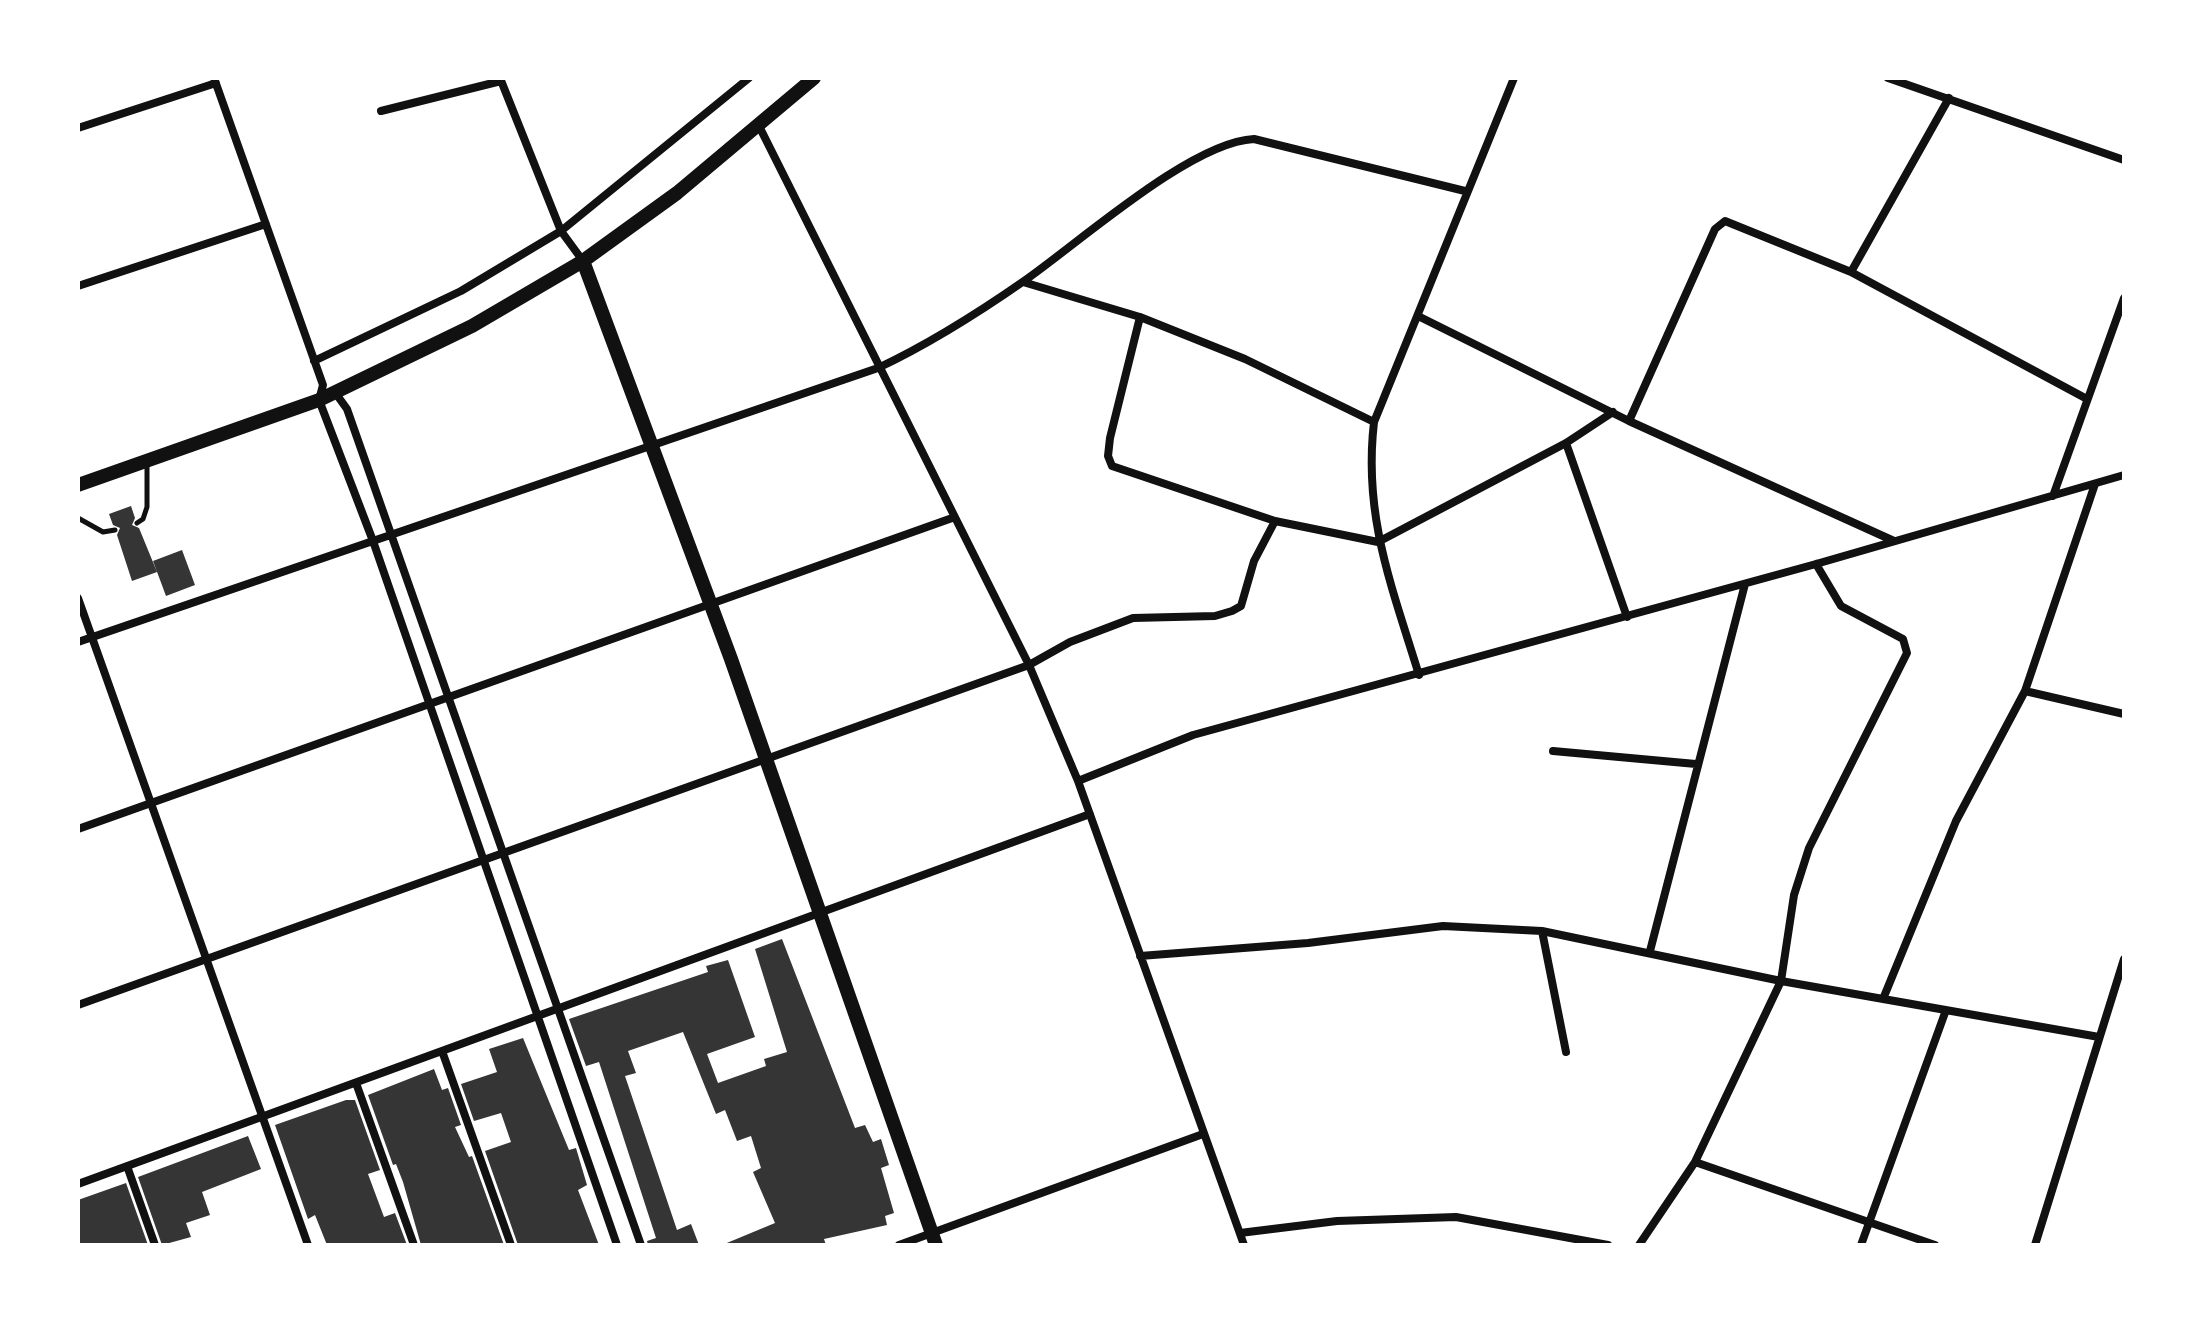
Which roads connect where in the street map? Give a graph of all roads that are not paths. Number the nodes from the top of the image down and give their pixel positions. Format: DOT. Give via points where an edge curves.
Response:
graph roads {
  1 [pos="749,78"];
  2 [pos="1514,78"];
  3 [pos="1888,78"];
  4 [pos="215,80"];
  5 [pos="501,80"];
  6 [pos="806,80"];
  7 [pos="1949,98"];
  8 [pos="381,111"];
  9 [pos="759,126"];
  10 [pos="78,128"];
  11 [pos="2124,160"];
  12 [pos="1465,191"];
  13 [pos="266,224"];
  14 [pos="561,231"];
  15 [pos="583,261"];
  16 [pos="1851,272"];
  17 [pos="1023,282"];
  18 [pos="78,286"];
  19 [pos="2124,298"];
  20 [pos="1140,317"];
  21 [pos="1420,317"];
  22 [pos="314,361"];
  23 [pos="878,368"];
  24 [pos="323,385"];
  25 [pos="336,393"];
  26 [pos="2087,399"];
  27 [pos="319,400"];
  28 [pos="1613,412"];
  29 [pos="1629,421"];
  30 [pos="1374,422"];
  31 [pos="1566,443"];
  32 [pos="653,445"];
  33 [pos="147,460"];
  34 [pos="2124,475"];
  35 [pos="2095,484"];
  36 [pos="78,485"];
  37 [pos="2053,496"];
  38 [pos="955,517"];
  39 [pos="78,518"];
  40 [pos="1275,521"];
  41 [pos="137,523"];
  42 [pos="115,530"];
  43 [pos="393,534"];
  44 [pos="373,541"];
  45 [pos="1378,542"];
  46 [pos="1895,542"];
  47 [pos="1816,564"];
  48 [pos="1745,584"];
  49 [pos="78,598"];
  50 [pos="709,604"];
  51 [pos="1627,617"];
  52 [pos="92,637"];
  53 [pos="78,642"];
  54 [pos="1029,665"];
  55 [pos="1419,675"];
  56 [pos="2025,691"];
  57 [pos="448,697"];
  58 [pos="428,704"];
  59 [pos="2124,714"];
  60 [pos="1553,751"];
  61 [pos="765,760"];
  62 [pos="1696,764"];
  63 [pos="1078,781"];
  64 [pos="150,803"];
  65 [pos="1090,814"];
  66 [pos="78,829"];
  67 [pos="505,853"];
  68 [pos="484,860"];
  69 [pos="819,913"];
  70 [pos="1542,931"];
  71 [pos="1650,951"];
  72 [pos="1140,956"];
  73 [pos="206,959"];
  74 [pos="2124,959"];
  75 [pos="1781,981"];
  76 [pos="1883,999"];
  77 [pos="78,1005"];
  78 [pos="558,1009"];
  79 [pos="1946,1010"];
  80 [pos="537,1016"];
  81 [pos="2099,1037"];
  82 [pos="442,1051"];
  83 [pos="1566,1052"];
  84 [pos="356,1083"];
  85 [pos="263,1117"];
  86 [pos="1203,1134"];
  87 [pos="1695,1162"];
  88 [pos="127,1166"];
  89 [pos="78,1184"];
  90 [pos="1868,1222"];
  91 [pos="1240,1233"];
  92 [pos="933,1239"];
  93 [pos="155,1245"];
  94 [pos="308,1245"];
  95 [pos="414,1245"];
  96 [pos="511,1245"];
  97 [pos="617,1245"];
  98 [pos="641,1245"];
  99 [pos="899,1245"];
  100 [pos="1244,1245"];
  101 [pos="1608,1245"];
  102 [pos="1639,1245"];
  103 [pos="1861,1245"];
  104 [pos="1935,1245"];
  105 [pos="2035,1245"];
  1 -- 14 [label="street"];
  2 -- 12 [label="street"];
  3 -- 7 [label="street"];
  4 -- 10 [label="street"];
  4 -- 13 [label="street"];
  5 -- 8 [label="street"];
  5 -- 14 [label="street"];
  6 -- 9 [label="main road"];
  7 -- 11 [label="street"];
  7 -- 16 [label="street"];
  9 -- 15 [label="main road"];
  9 -- 23 [label="street"];
  12 -- 17 [label="street" via="1254,139 1228,142 1186,164"];
  12 -- 21 [label="street"];
  13 -- 18 [label="street"];
  13 -- 22 [label="street"];
  14 -- 15 [label="street"];
  14 -- 22 [label="street" via="461,291"];
  15 -- 25 [label="main road" via="472,326"];
  15 -- 32 [label="main road"];
  16 -- 26 [label="street"];
  16 -- 29 [label="street" via="1738,224 1720,222"];
  17 -- 20 [label="street"];
  17 -- 23 [label="street" via="918,349"];
  19 -- 26 [label="street"];
  20 -- 30 [label="street" via="1245,359"];
  20 -- 40 [label="street" via="1108,462"];
  21 -- 28 [label="street"];
  21 -- 30 [label="street"];
  22 -- 24 [label="street"];
  23 -- 32 [label="street"];
  23 -- 38 [label="street"];
  24 -- 25 [label="street"];
  24 -- 27 [label="street"];
  25 -- 27 [label="main road"];
  25 -- 43 [label="street" via="347,409"];
  26 -- 37 [label="street"];
  27 -- 33 [label="main road"];
  27 -- 44 [label="street"];
  28 -- 29 [label="street"];
  28 -- 31 [label="street"];
  29 -- 46 [label="street"];
  30 -- 45 [label="street" via="1370,483"];
  31 -- 45 [label="street"];
  31 -- 51 [label="street"];
  32 -- 43 [label="street"];
  32 -- 50 [label="main road"];
  33 -- 36 [label="main road"];
  33 -- 41 [label="lane" via="147,507"];
  34 -- 35 [label="street"];
  35 -- 37 [label="street"];
  35 -- 56 [label="street"];
  37 -- 46 [label="street"];
  38 -- 50 [label="street"];
  38 -- 54 [label="street"];
  39 -- 42 [label="lane" via="103,532"];
  40 -- 45 [label="street"];
  40 -- 54 [label="street" via="1254,561 1241,606 1215,616 1133,618 1070,642"];
  43 -- 44 [label="street"];
  43 -- 57 [label="street"];
  44 -- 52 [label="street"];
  44 -- 58 [label="street"];
  45 -- 55 [label="street"];
  46 -- 47 [label="street"];
  47 -- 48 [label="street"];
  47 -- 75 [label="street" via="1841,606 1903,639 1908,648 1809,848 1794,895"];
  48 -- 51 [label="street"];
  48 -- 62 [label="street"];
  49 -- 52 [label="street"];
  50 -- 57 [label="street"];
  50 -- 61 [label="main road"];
  51 -- 55 [label="street"];
  52 -- 53 [label="street"];
  52 -- 64 [label="street"];
  54 -- 61 [label="street"];
  54 -- 63 [label="street"];
  55 -- 63 [label="street" via="1193,735"];
  56 -- 59 [label="street"];
  56 -- 76 [label="street" via="1956,821"];
  57 -- 58 [label="street"];
  57 -- 67 [label="street"];
  58 -- 64 [label="street"];
  58 -- 68 [label="street"];
  60 -- 62 [label="street"];
  61 -- 67 [label="street"];
  61 -- 69 [label="main road"];
  62 -- 71 [label="street"];
  63 -- 65 [label="street"];
  64 -- 66 [label="street"];
  64 -- 73 [label="street"];
  65 -- 69 [label="street"];
  65 -- 72 [label="street"];
  67 -- 68 [label="street"];
  67 -- 78 [label="street"];
  68 -- 73 [label="street"];
  68 -- 80 [label="street"];
  69 -- 78 [label="street"];
  69 -- 92 [label="main road"];
  70 -- 71 [label="street"];
  70 -- 72 [label="street" via="1443,926"];
  70 -- 83 [label="street"];
  71 -- 75 [label="street"];
  72 -- 86 [label="street"];
  73 -- 77 [label="street"];
  73 -- 85 [label="street"];
  74 -- 81 [label="street"];
  75 -- 76 [label="street"];
  75 -- 87 [label="street"];
  76 -- 79 [label="street"];
  78 -- 80 [label="street"];
  78 -- 98 [label="street"];
  79 -- 81 [label="street"];
  79 -- 90 [label="street"];
  80 -- 82 [label="street"];
  80 -- 97 [label="street"];
  81 -- 105 [label="street"];
  82 -- 84 [label="street"];
  82 -- 96 [label="street"];
  84 -- 85 [label="street"];
  84 -- 95 [label="street"];
  85 -- 88 [label="street"];
  85 -- 94 [label="street"];
  86 -- 91 [label="street"];
  86 -- 92 [label="street"];
  87 -- 90 [label="street"];
  87 -- 102 [label="street"];
  88 -- 89 [label="street"];
  88 -- 93 [label="street"];
  90 -- 103 [label="street"];
  90 -- 104 [label="street"];
  91 -- 100 [label="street"];
  91 -- 101 [label="street" via="1352,1220 1456,1217"];
  92 -- 99 [label="street"];
}
